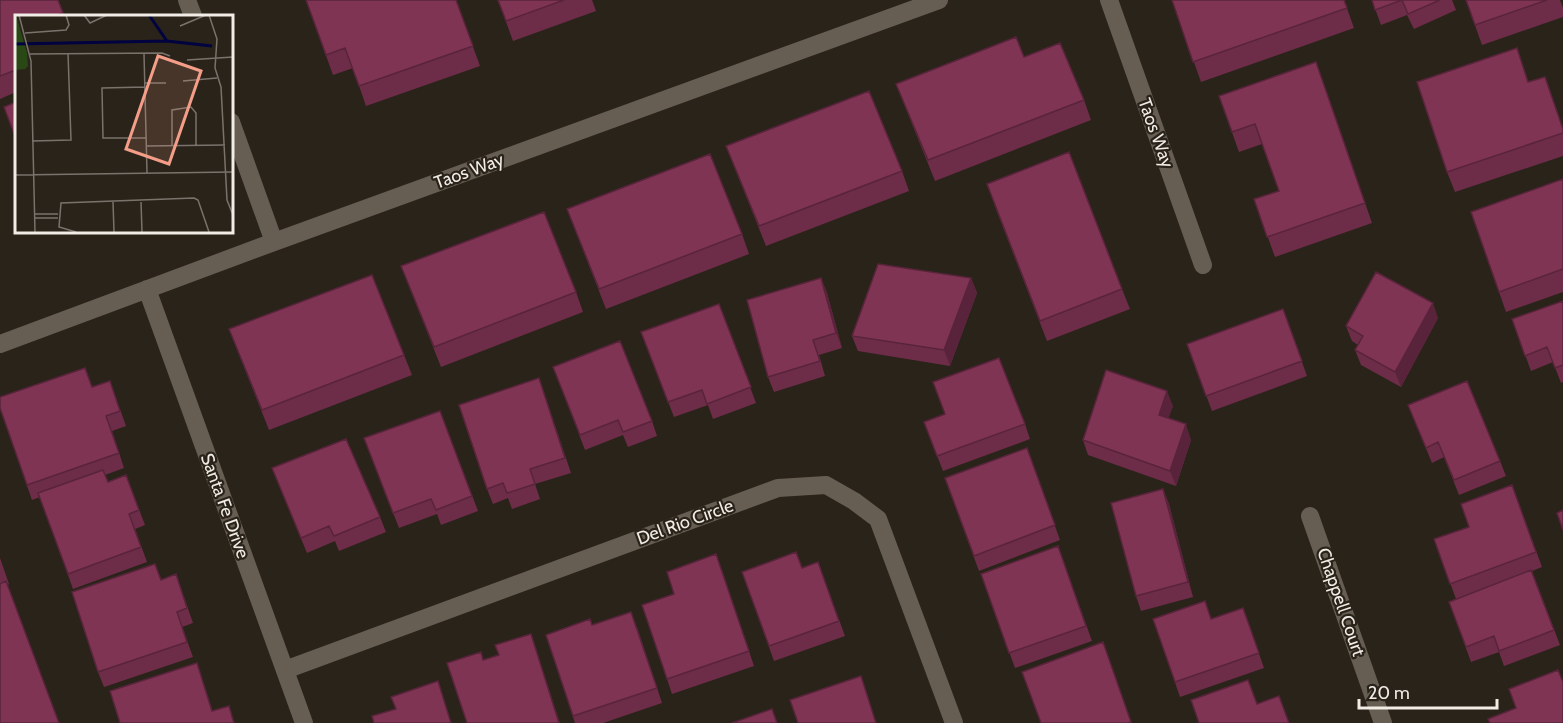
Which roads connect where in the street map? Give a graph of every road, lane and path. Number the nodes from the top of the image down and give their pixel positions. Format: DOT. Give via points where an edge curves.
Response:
graph roads {
  1 [pos="187,0"];
  2 [pos="939,0"];
  3 [pos="1108,0"];
  4 [pos="193,15"];
  5 [pos="232,125"];
  6 [pos="274,242"];
  7 [pos="1203,266"];
  8 [pos="147,289"];
  9 [pos="0,344"];
  10 [pos="1310,516"];
  11 [pos="285,670"];
  12 [pos="304,723"];
  13 [pos="954,723"];
  14 [pos="1383,723"];
  1 -- 4 [label="street"];
  2 -- 6 [label="street, Taos Way"];
  3 -- 7 [label="street, Taos Way"];
  5 -- 6 [label="street"];
  6 -- 8 [label="street, Taos Way"];
  8 -- 9 [label="street, Taos Way"];
  8 -- 11 [label="street, Santa Fe Drive"];
  10 -- 14 [label="street, Chappell Court"];
  11 -- 12 [label="street, Santa Fe Drive"];
  11 -- 13 [label="street, Del Rio Circle" via="778,488 826,485 878,519"];
}
